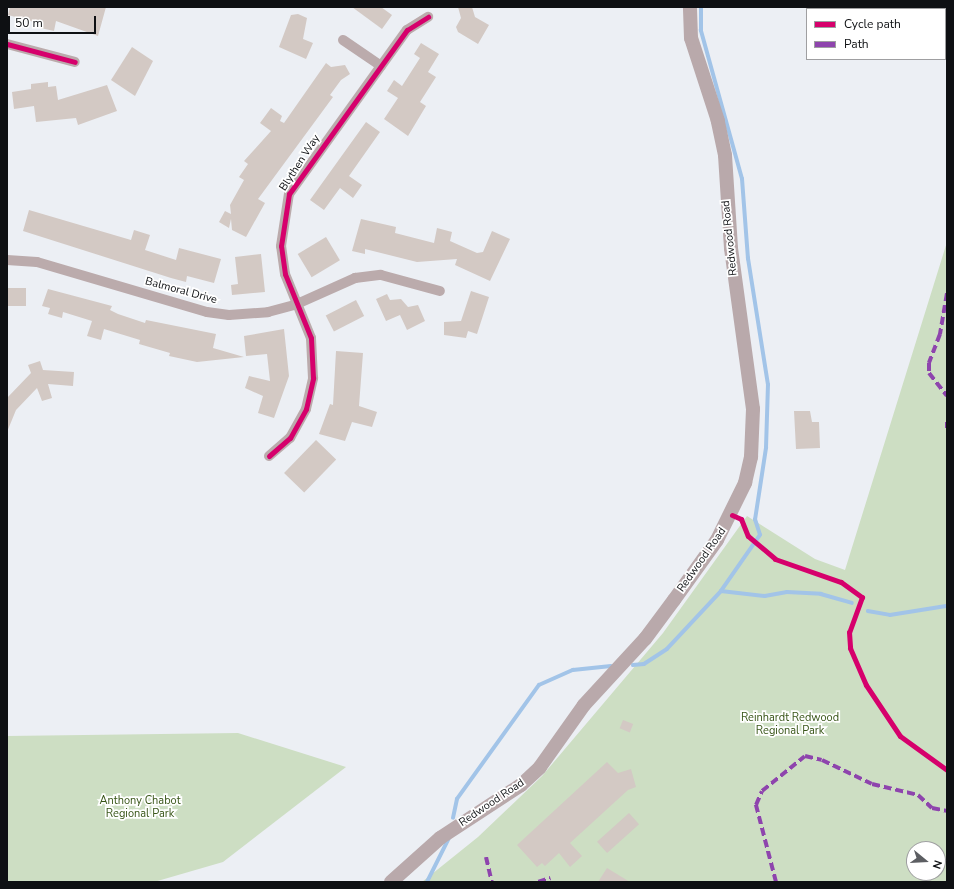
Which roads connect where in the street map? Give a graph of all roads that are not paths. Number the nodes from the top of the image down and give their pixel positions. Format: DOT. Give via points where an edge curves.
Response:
graph roads {
  1 [pos="690,7"];
  2 [pos="428,17"];
  3 [pos="343,40"];
  4 [pos="7,44"];
  5 [pos="75,62"];
  6 [pos="381,66"];
  7 [pos="7,260"];
  8 [pos="440,291"];
  9 [pos="297,304"];
  10 [pos="269,456"];
  11 [pos="391,882"];
  1 -- 11 [label="main road, Redwood Road" via="691,38 718,121 725,155 733,268 753,409 751,457 746,483 717,540 670,605 645,639 584,705 540,767 521,785 440,838"];
  2 -- 6 [label="street, Blythen Way" via="407,30"];
  3 -- 6 [label="street"];
  4 -- 5 [label="street"];
  6 -- 9 [label="street, Blythen Way" via="289,194 281,246 285,274"];
  7 -- 9 [label="street, Balmoral Drive" via="37,262 207,312 248,316"];
  8 -- 9 [label="street, Balmoral Drive" via="381,275 355,278"];
  9 -- 10 [label="street, Blythen Way" via="311,338 313,378 306,409 290,438"];
}
